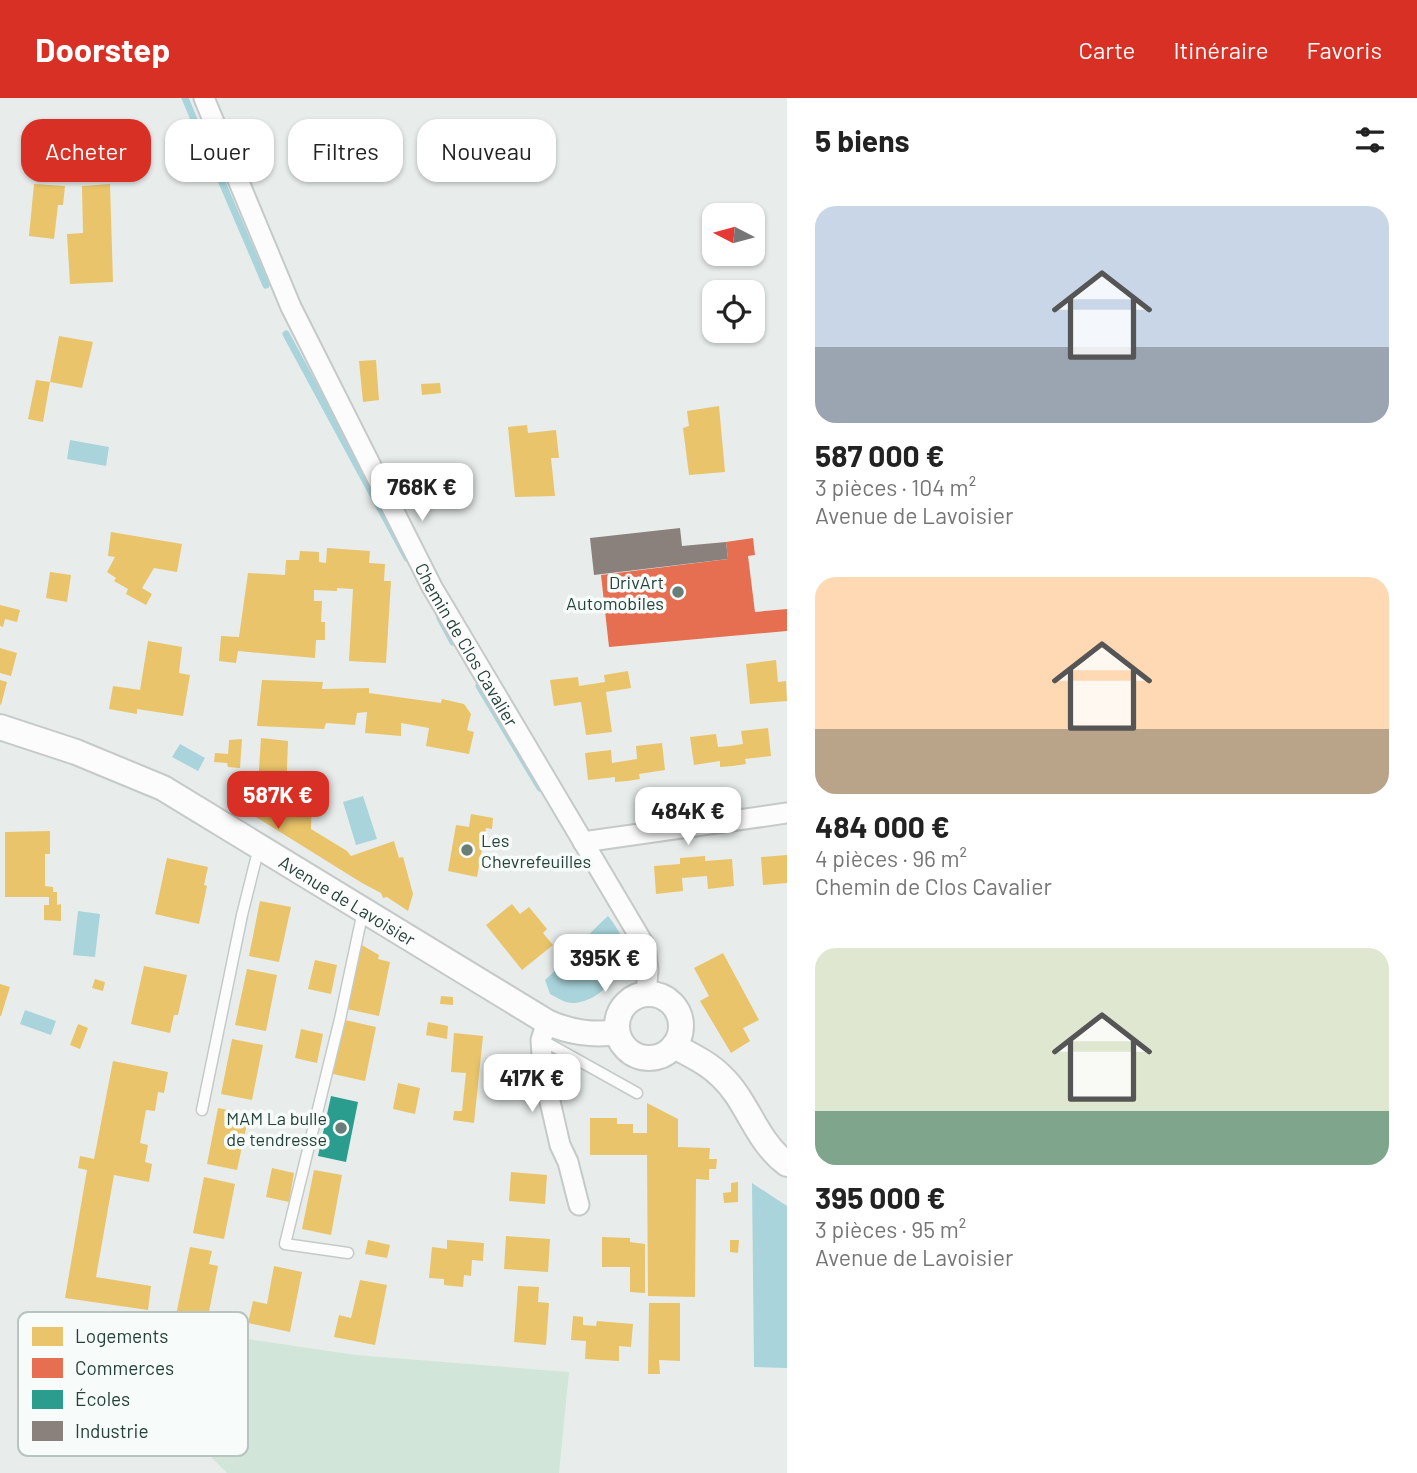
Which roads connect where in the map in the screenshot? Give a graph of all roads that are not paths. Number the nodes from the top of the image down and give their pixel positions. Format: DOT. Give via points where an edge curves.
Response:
graph roads {
  1 [pos="204,98"];
  2 [pos="0,727"];
  3 [pos="787,813"];
  4 [pos="583,842"];
  5 [pos="262,848"];
  6 [pos="363,911"];
  7 [pos="646,994"];
  8 [pos="544,1031"];
  9 [pos="617,1032"];
  10 [pos="674,1046"];
  11 [pos="637,1093"];
  12 [pos="202,1110"];
  13 [pos="787,1164"];
  14 [pos="579,1205"];
  15 [pos="348,1252"];
  1 -- 4 [label="street, Chemin de Clos Cavalier" via="291,307 432,587"];
  2 -- 5 [label="street, Avenue de Lavoisier" via="163,788"];
  3 -- 4 [label="street"];
  4 -- 7 [label="street, Chemin de Clos Cavalier" via="645,946"];
  5 -- 6 [label="street, Avenue de Lavoisier"];
  5 -- 12 [label="lane" via="242,915"];
  6 -- 8 [label="street, Avenue de Lavoisier"];
  6 -- 15 [label="lane" via="285,1244"];
  7 -- 9 [label="street" via="626,1003"];
  7 -- 10 [label="street" via="666,999 679,1016"];
  8 -- 9 [label="street, Avenue de Lavoisier"];
  8 -- 11 [label="lane"];
  8 -- 14 [label="street" via="543,1072"];
  9 -- 10 [label="street" via="628,1051 637,1056 657,1057"];
  10 -- 13 [label="street" via="723,1077 761,1138"];
}
